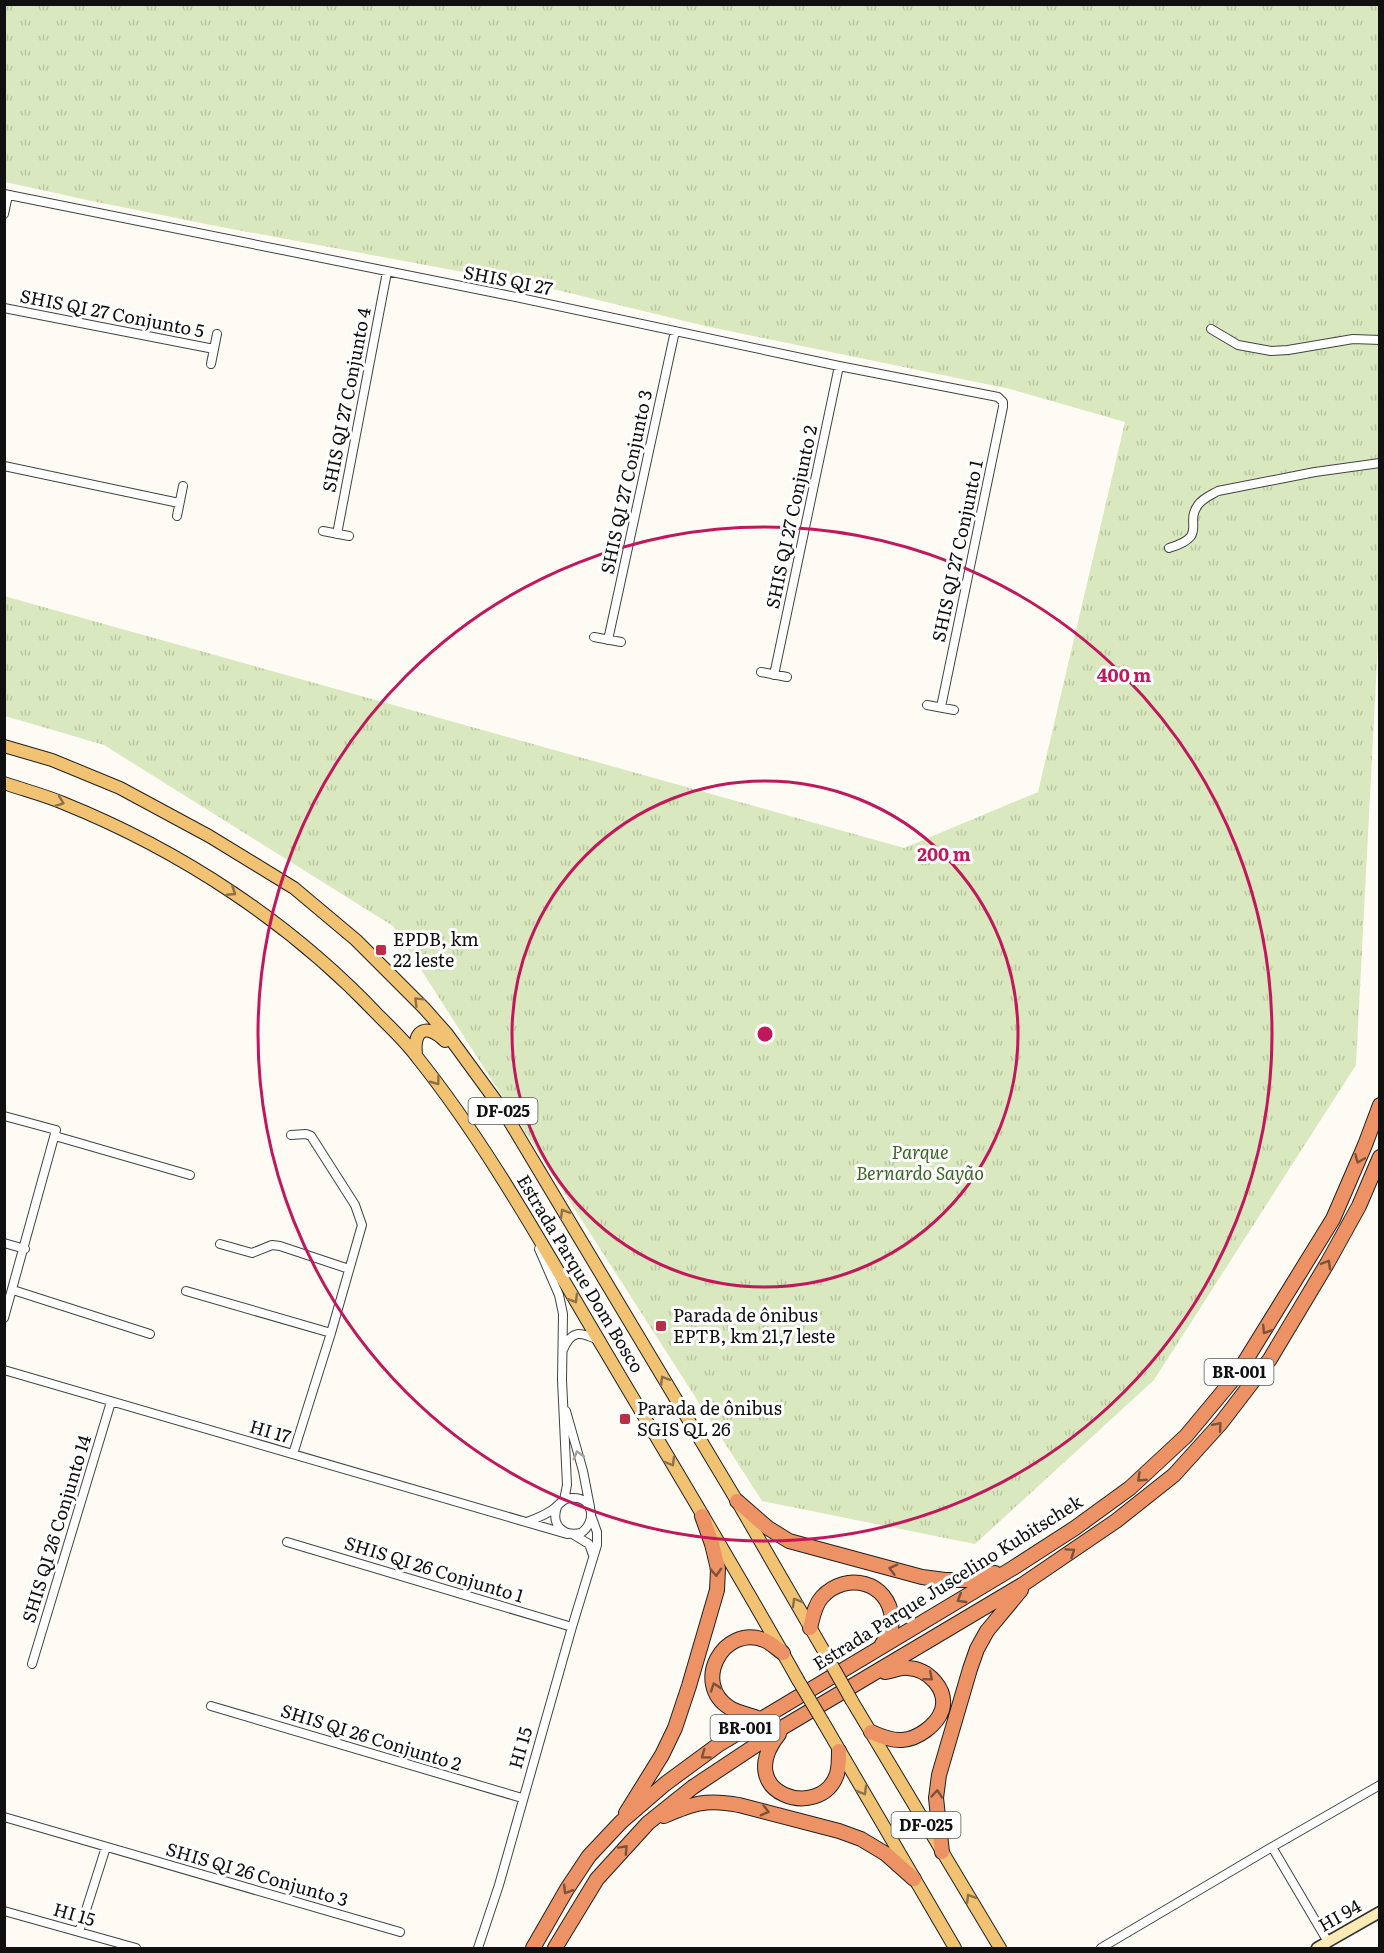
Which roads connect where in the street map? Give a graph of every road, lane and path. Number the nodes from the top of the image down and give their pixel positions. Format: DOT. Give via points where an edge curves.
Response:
graph roads {
  1 [pos="6,194"];
  2 [pos="4,213"];
  3 [pos="387,272"];
  4 [pos="4,308"];
  5 [pos="1210,329"];
  6 [pos="675,331"];
  7 [pos="217,334"];
  8 [pos="1380,340"];
  9 [pos="214,349"];
  10 [pos="211,364"];
  11 [pos="840,366"];
  12 [pos="1003,402"];
  13 [pos="1380,463"];
  14 [pos="4,466"];
  15 [pos="183,486"];
  16 [pos="179,503"];
  17 [pos="177,516"];
  18 [pos="323,531"];
  19 [pos="337,534"];
  20 [pos="350,536"];
  21 [pos="1168,548"];
  22 [pos="594,637"];
  23 [pos="608,640"];
  24 [pos="621,642"];
  25 [pos="760,672"];
  26 [pos="774,675"];
  27 [pos="787,677"];
  28 [pos="927,705"];
  29 [pos="941,707"];
  30 [pos="954,710"];
  31 [pos="4,746"];
  32 [pos="4,783"];
  33 [pos="416,1054"];
  34 [pos="467,1062"];
  35 [pos="1380,1105"];
  36 [pos="4,1116"];
  37 [pos="56,1133"];
  38 [pos="291,1135"];
  39 [pos="1380,1157"];
  40 [pos="190,1175"];
  41 [pos="524,1215"];
  42 [pos="4,1243"];
  43 [pos="220,1244"];
  44 [pos="25,1249"];
  45 [pos="349,1269"];
  46 [pos="13,1290"];
  47 [pos="186,1291"];
  48 [pos="4,1318"];
  49 [pos="150,1334"];
  50 [pos="332,1334"];
  51 [pos="598,1340"];
  52 [pos="562,1354"];
  53 [pos="4,1370"];
  54 [pos="111,1402"];
  55 [pos="563,1402"];
  56 [pos="293,1454"];
  57 [pos="564,1500"];
  58 [pos="737,1501"];
  59 [pos="557,1507"];
  60 [pos="590,1509"];
  61 [pos="702,1516"];
  62 [pos="591,1518"];
  63 [pos="527,1522"];
  64 [pos="571,1534"];
  65 [pos="287,1542"];
  66 [pos="594,1556"];
  67 [pos="1011,1569"];
  68 [pos="1023,1585"];
  69 [pos="572,1627"];
  70 [pos="810,1628"];
  71 [pos="783,1653"];
  72 [pos="869,1654"];
  73 [pos="32,1664"];
  74 [pos="874,1674"];
  75 [pos="212,1706"];
  76 [pos="760,1719"];
  77 [pos="785,1726"];
  78 [pos="870,1732"];
  79 [pos="839,1751"];
  80 [pos="1380,1785"];
  81 [pos="522,1798"];
  82 [pos="4,1817"];
  83 [pos="621,1822"];
  84 [pos="648,1823"];
  85 [pos="106,1847"];
  86 [pos="1272,1847"];
  87 [pos="942,1852"];
  88 [pos="914,1879"];
  89 [pos="4,1911"];
  90 [pos="1380,1912"];
  91 [pos="79,1932"];
  92 [pos="400,1932"];
  93 [pos="1328,1942"];
  94 [pos="136,1948"];
  95 [pos="478,1948"];
  96 [pos="532,1948"];
  97 [pos="555,1948"];
  98 [pos="955,1948"];
  99 [pos="1000,1948"];
  100 [pos="1101,1948"];
  101 [pos="1317,1948"];
  1 -- 2 [label="street"];
  1 -- 3 [label="street, SHIS QI 27"];
  3 -- 6 [label="street, SHIS QI 27"];
  3 -- 19 [label="street, SHIS QI 27 Conjunto 4"];
  4 -- 9 [label="street, SHIS QI 27 Conjunto 5"];
  5 -- 8 [label="street" via="1238,345 1271,351 1353,339"];
  6 -- 11 [label="street, SHIS QI 27"];
  6 -- 23 [label="street, SHIS QI 27 Conjunto 3"];
  7 -- 9 [label="street"];
  9 -- 10 [label="street"];
  11 -- 12 [label="street, SHIS QI 27" via="995,396"];
  11 -- 26 [label="street, SHIS QI 27 Conjunto 2"];
  12 -- 29 [label="street, SHIS QI 27 Conjunto 1"];
  13 -- 21 [label="street" via="1218,491 1197,505 1190,538"];
  14 -- 16 [label="street"];
  15 -- 16 [label="street"];
  16 -- 17 [label="street"];
  18 -- 19 [label="street"];
  19 -- 20 [label="street"];
  22 -- 23 [label="street"];
  23 -- 24 [label="street"];
  25 -- 26 [label="street"];
  26 -- 27 [label="street"];
  28 -- 29 [label="street"];
  29 -- 30 [label="street"];
  34 -- 31 [label="main road, Estrada Parque Dom Bosco / DF-025, one-way" via="424,1008 356,940 294,888 120,788 52,760"];
  32 -- 33 [label="main road, Estrada Parque Dom Bosco / DF-025, one-way" via="62,802 126,831 195,868 252,905 306,946 359,994"];
  33 -- 34 [label="main road" via="416,1038 426,1030 433,1031"];
  33 -- 41 [label="main road, Estrada Parque Dom Bosco / DF-025, one-way" via="471,1128"];
  58 -- 34 [label="main road, Estrada Parque Dom Bosco / DF-025, one-way" via="504,1112"];
  35 -- 67 [label="highway, Estrada Parque Juscelino Kubitschek / BR-001, one-way" via="1334,1219 1236,1376 1186,1436 1130,1488"];
  36 -- 37 [label="street"];
  37 -- 40 [label="street"];
  37 -- 44 [label="street"];
  38 -- 45 [label="street" via="311,1136 355,1206 362,1225"];
  68 -- 39 [label="highway, Estrada Parque Juscelino Kubitschek / BR-001, one-way" via="1116,1521 1174,1475 1221,1423 1270,1359 1359,1206"];
  41 -- 51 [label="main road, Estrada Parque Dom Bosco / DF-025, one-way"];
  41 -- 52 [label="street" via="559,1296 563,1314"];
  42 -- 44 [label="street"];
  43 -- 45 [label="street" via="252,1253 280,1246"];
  44 -- 46 [label="street"];
  45 -- 50 [label="street"];
  46 -- 48 [label="street"];
  46 -- 49 [label="street"];
  47 -- 50 [label="street"];
  50 -- 56 [label="street"];
  51 -- 52 [label="street" via="577,1334 570,1337"];
  51 -- 61 [label="main road, Estrada Parque Dom Bosco / DF-025, one-way"];
  52 -- 55 [label="street"];
  53 -- 54 [label="street, HI 17"];
  54 -- 56 [label="street, HI 17"];
  54 -- 73 [label="street, SHIS QI 26 Conjunto 14"];
  55 -- 57 [label="street" via="567,1479"];
  60 -- 55 [label="street, one-way"];
  56 -- 63 [label="street, HI 17"];
  57 -- 59 [label="street"];
  57 -- 60 [label="street" via="579,1498"];
  67 -- 58 [label="highway, one-way" via="970,1580 922,1576 789,1541"];
  70 -- 58 [label="main road, Estrada Parque Dom Bosco / DF-025, one-way"];
  59 -- 63 [label="street"];
  59 -- 64 [label="street" via="555,1523"];
  60 -- 62 [label="street"];
  61 -- 71 [label="main road, Estrada Parque Dom Bosco / DF-025"];
  61 -- 83 [label="highway, one-way" via="718,1569 717,1590 675,1728"];
  62 -- 64 [label="street" via="586,1530"];
  62 -- 66 [label="street, HI 15" via="598,1539"];
  63 -- 64 [label="street, HI 17"];
  64 -- 66 [label="street" via="589,1544"];
  65 -- 69 [label="street, SHIS QI 26 Conjunto 1"];
  66 -- 69 [label="street, HI 15"];
  67 -- 72 [label="highway, Estrada Parque Juscelino Kubitschek / BR-001, one-way"];
  68 -- 74 [label="highway, Estrada Parque Juscelino Kubitschek / BR-001"];
  87 -- 68 [label="highway, one-way" via="938,1786 970,1669 987,1631"];
  69 -- 81 [label="street, HI 15"];
  70 -- 72 [label="highway" via="820,1599 829,1591 853,1581 867,1584 883,1594 891,1609 892,1627 886,1640"];
  70 -- 78 [label="main road, Estrada Parque Dom Bosco / DF-025, bridge"];
  76 -- 71 [label="highway, one-way" via="720,1700 713,1688 715,1662 723,1649 736,1640 750,1638 764,1640"];
  71 -- 79 [label="main road, Estrada Parque Dom Bosco / DF-025, bridge"];
  72 -- 76 [label="highway, Estrada Parque Juscelino Kubitschek / BR-001"];
  74 -- 77 [label="highway, Estrada Parque Juscelino Kubitschek / BR-001"];
  74 -- 78 [label="highway, one-way" via="907,1667 932,1676 941,1690 942,1709 919,1736 903,1740"];
  75 -- 81 [label="street, SHIS QI 26 Conjunto 2"];
  76 -- 83 [label="highway, Estrada Parque Juscelino Kubitschek / BR-001, one-way" via="665,1784"];
  77 -- 79 [label="highway" via="765,1759 766,1775 780,1793 804,1799 828,1789 837,1775"];
  77 -- 84 [label="highway, Estrada Parque Juscelino Kubitschek / BR-001" via="693,1787"];
  78 -- 87 [label="main road, Estrada Parque Dom Bosco / DF-025"];
  79 -- 88 [label="main road, Estrada Parque Dom Bosco / DF-025, one-way"];
  80 -- 86 [label="street"];
  81 -- 95 [label="street, HI 15"];
  82 -- 85 [label="street, SHIS QI 26 Conjunto 3"];
  83 -- 96 [label="highway, Estrada Parque Juscelino Kubitschek / BR-001, one-way" via="589,1856"];
  84 -- 88 [label="highway, one-way" via="693,1803 739,1804 861,1839 886,1854"];
  97 -- 84 [label="highway, Estrada Parque Juscelino Kubitschek / BR-001, one-way" via="597,1879"];
  85 -- 91 [label="street"];
  85 -- 92 [label="street, SHIS QI 26 Conjunto 3"];
  86 -- 93 [label="street"];
  86 -- 100 [label="street"];
  99 -- 87 [label="main road, Estrada Parque Dom Bosco / DF-025, one-way"];
  88 -- 98 [label="main road, Estrada Parque Dom Bosco / DF-025"];
  89 -- 91 [label="street, HI 15"];
  90 -- 93 [label="street, HI 94"];
  91 -- 94 [label="street, HI 15"];
  93 -- 101 [label="street, HI 94"];
}
